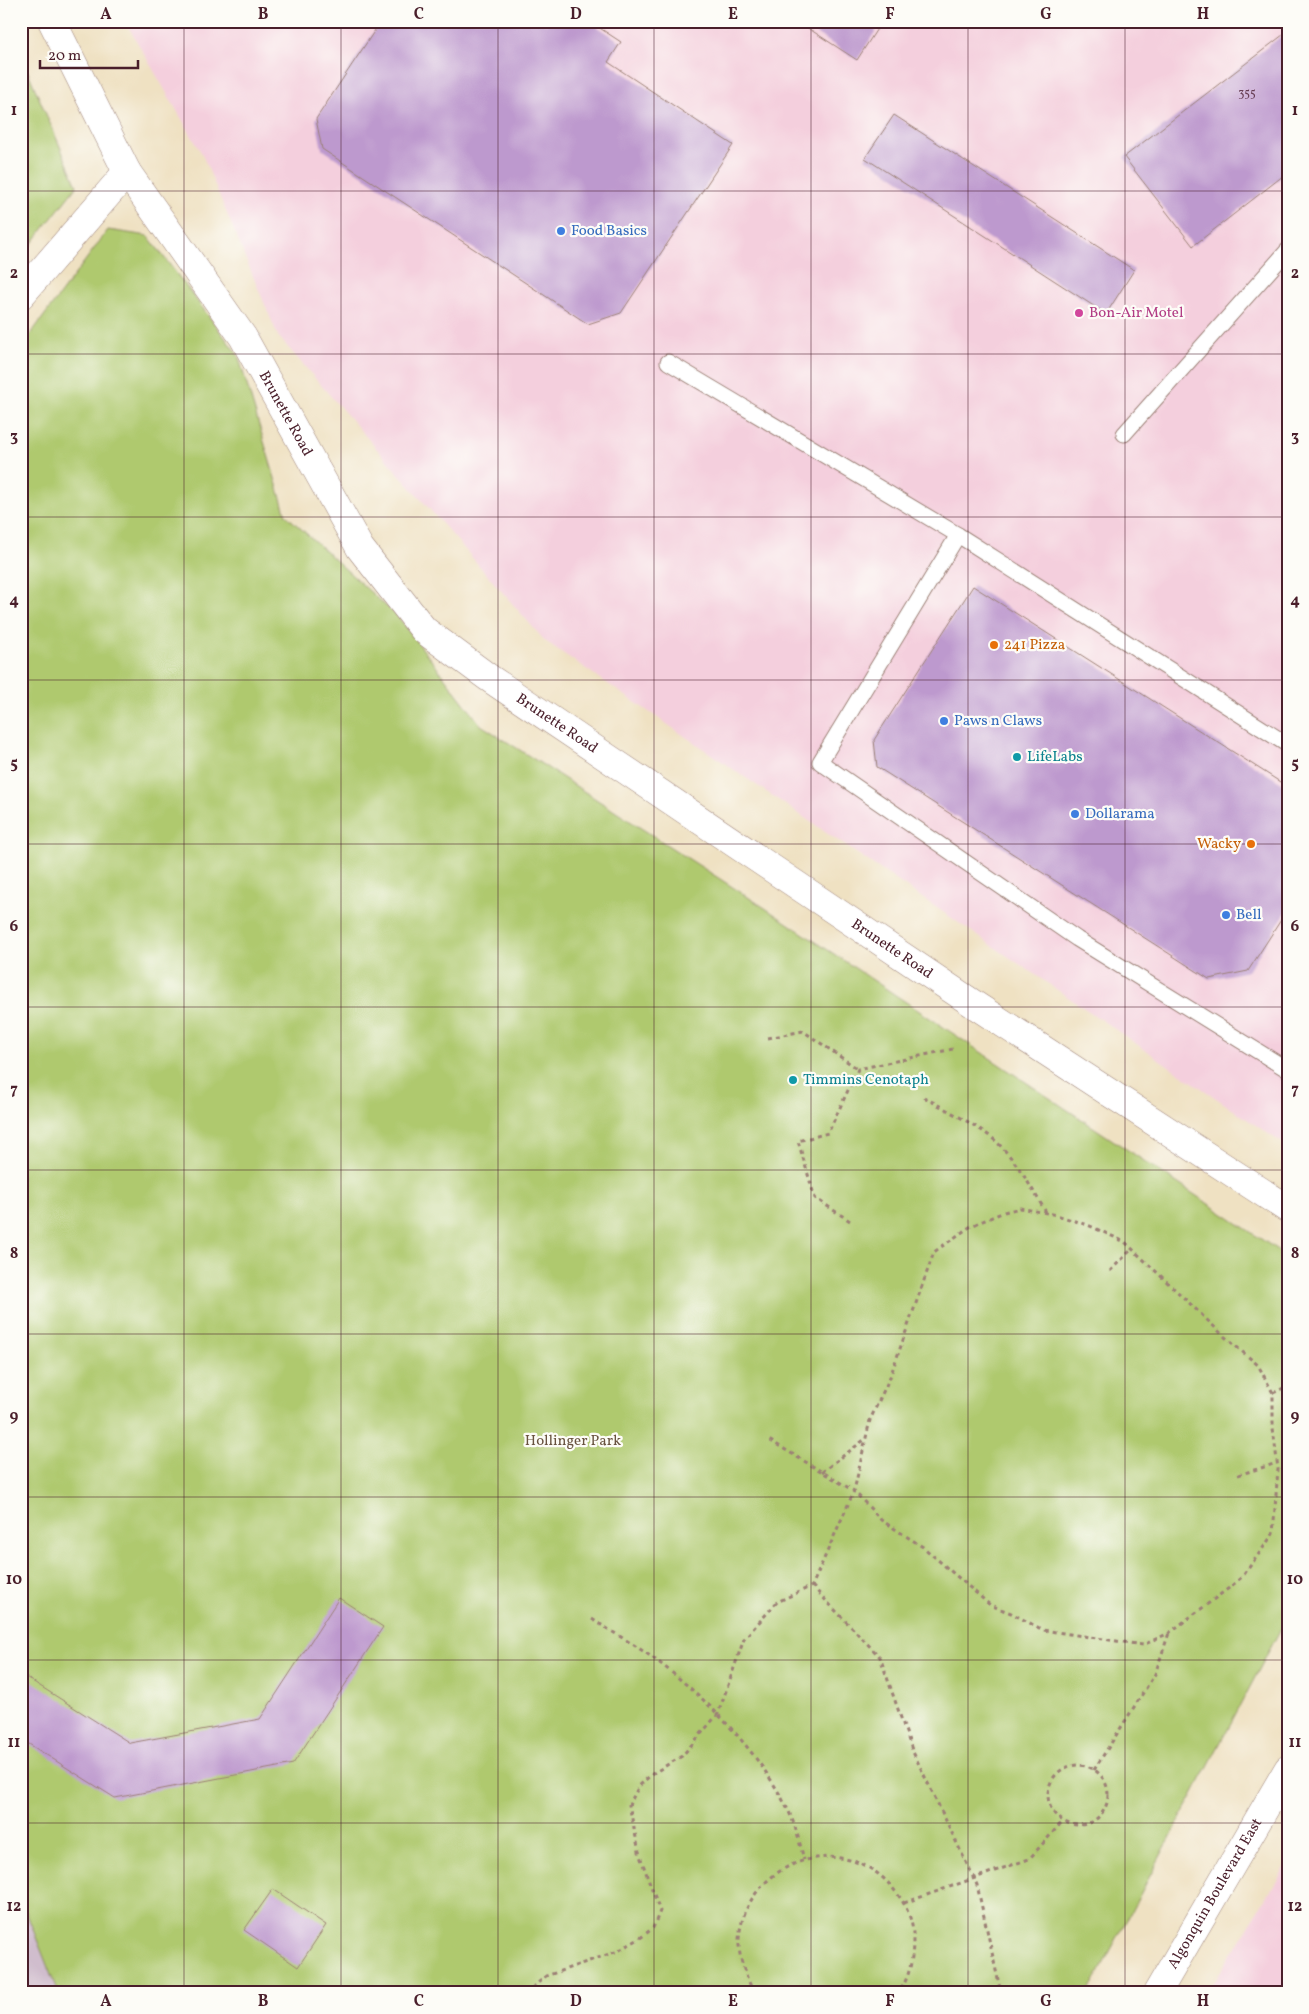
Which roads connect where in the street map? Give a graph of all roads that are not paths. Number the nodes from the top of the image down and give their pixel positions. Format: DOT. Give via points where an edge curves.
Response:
graph roads {
  1 [pos="52,21"];
  2 [pos="127,172"];
  3 [pos="1288,250"];
  4 [pos="21,295"];
  5 [pos="668,362"];
  6 [pos="1124,434"];
  7 [pos="958,535"];
  8 [pos="1288,745"];
  9 [pos="1288,1070"];
  10 [pos="1288,1209"];
  11 [pos="1288,1769"];
  12 [pos="1158,1993"];
  1 -- 2 [label="street, Brunette Road"];
  2 -- 4 [label="street"];
  2 -- 10 [label="street, Brunette Road" via="243,337 360,548 424,630 489,678 970,1001"];
  3 -- 6 [label="lane"];
  5 -- 7 [label="lane"];
  7 -- 8 [label="lane"];
  7 -- 9 [label="lane" via="820,762 1077,939"];
  11 -- 12 [label="street, Algonquin Boulevard East"];
}
